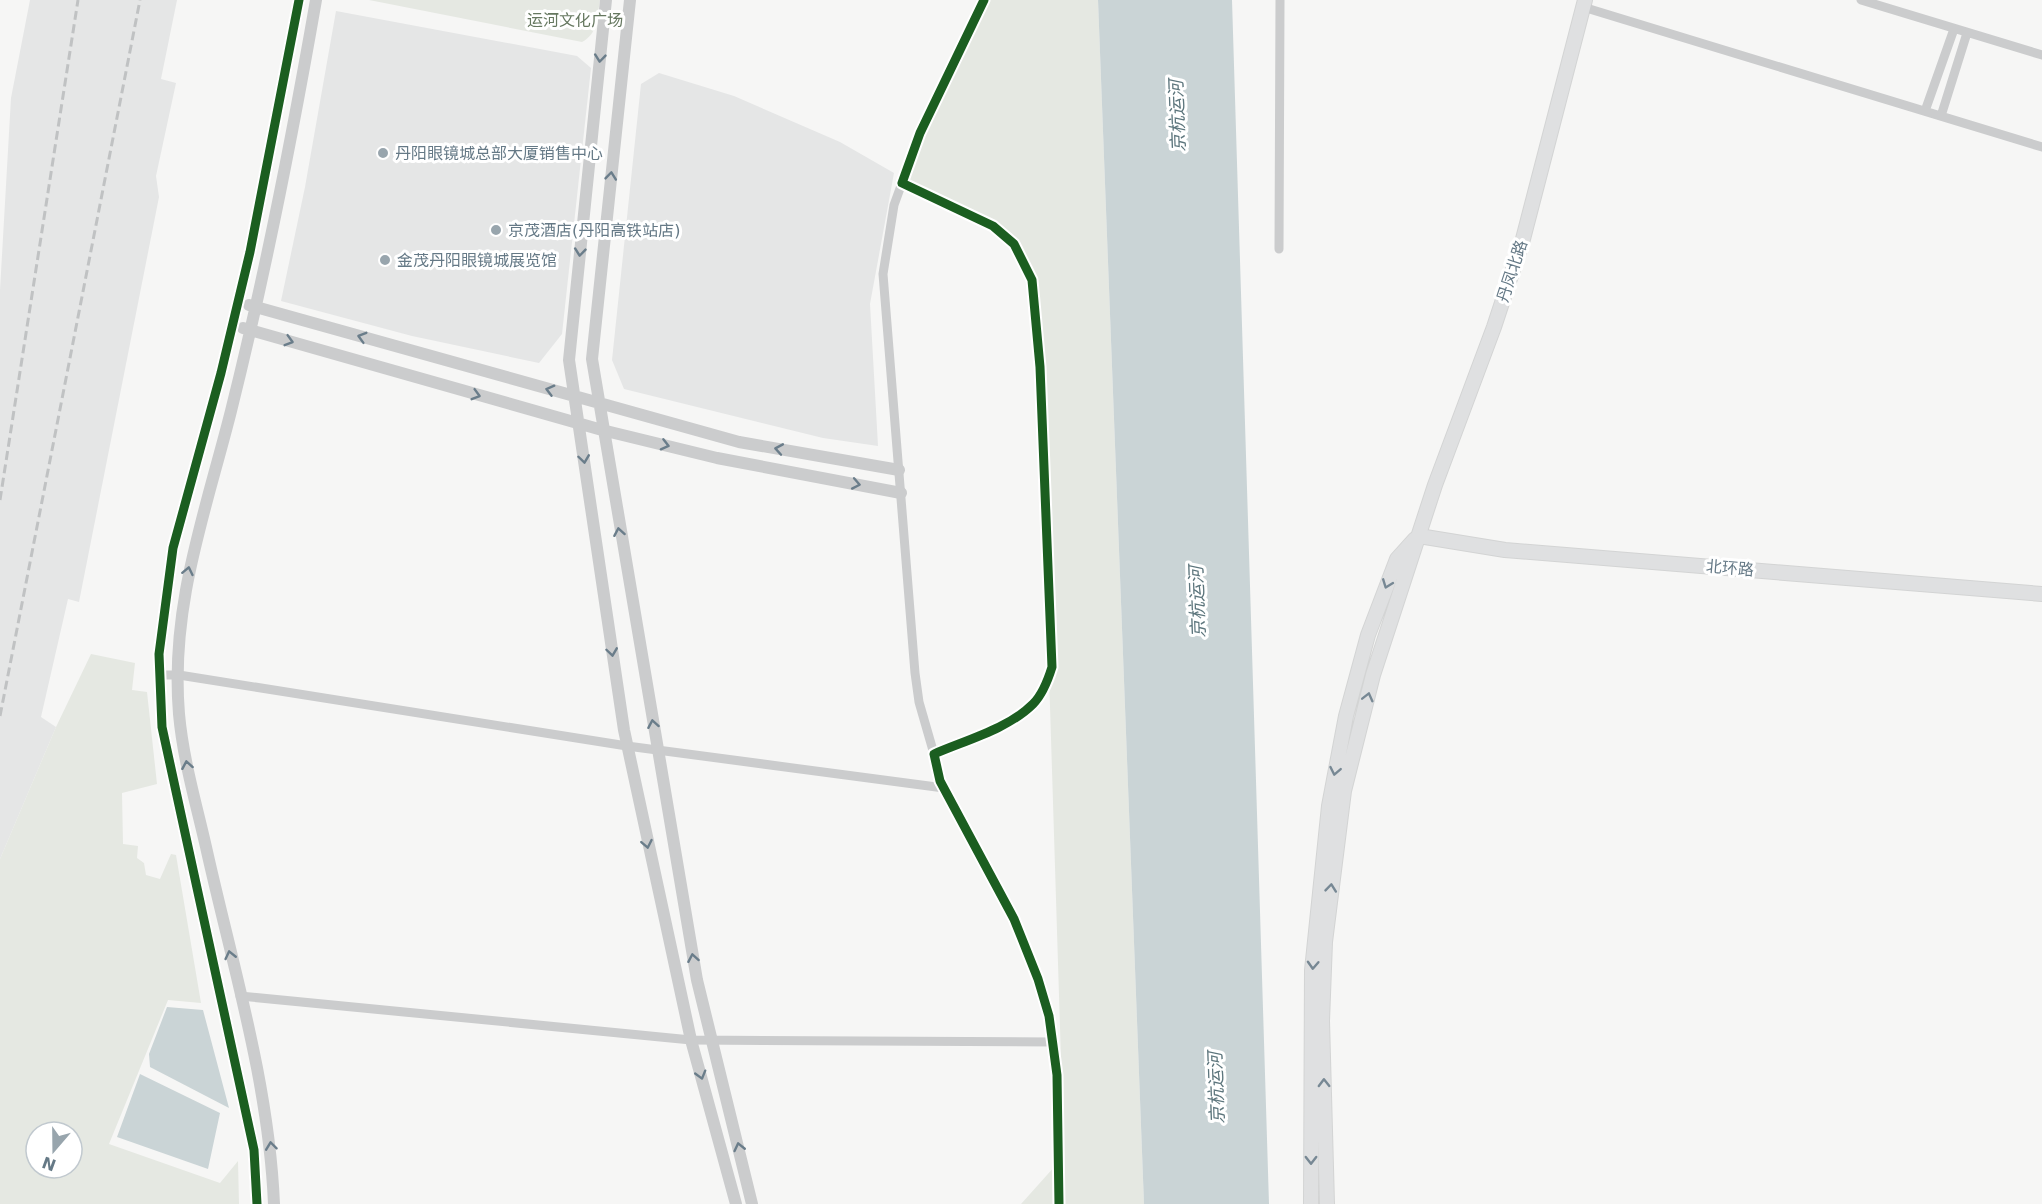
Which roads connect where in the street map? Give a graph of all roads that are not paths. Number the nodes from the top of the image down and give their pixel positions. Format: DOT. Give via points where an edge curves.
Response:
graph roads {
  1 [pos="299,0"];
  2 [pos="315,0"];
  3 [pos="606,0"];
  4 [pos="630,0"];
  5 [pos="984,0"];
  6 [pos="1280,0"];
  7 [pos="1861,0"];
  8 [pos="1584,4"];
  9 [pos="1954,29"];
  10 [pos="1967,33"];
  11 [pos="2042,55"];
  12 [pos="1925,111"];
  13 [pos="1941,116"];
  14 [pos="2042,147"];
  15 [pos="902,183"];
  16 [pos="1279,249"];
  17 [pos="238,302"];
  18 [pos="254,306"];
  19 [pos="233,325"];
  20 [pos="249,330"];
  21 [pos="574,397"];
  22 [pos="598,403"];
  23 [pos="579,424"];
  24 [pos="602,430"];
  25 [pos="899,470"];
  26 [pos="900,492"];
  27 [pos="1419,536"];
  28 [pos="2042,594"];
  29 [pos="160,675"];
  30 [pos="179,675"];
  31 [pos="627,746"];
  32 [pos="658,750"];
  33 [pos="934,754"];
  34 [pos="944,788"];
  35 [pos="240,996"];
  36 [pos="712,1039"];
  37 [pos="691,1040"];
  38 [pos="1053,1042"];
  39 [pos="257,1204"];
  40 [pos="274,1204"];
  41 [pos="736,1204"];
  42 [pos="752,1204"];
  43 [pos="1059,1204"];
  44 [pos="1311,1204"];
  45 [pos="1327,1204"];
  1 -- 17 [label="street"];
  2 -- 18 [label="street" via="290,151"];
  3 -- 21 [label="street, one-way" via="569,360"];
  22 -- 4 [label="street, one-way" via="592,360"];
  5 -- 15 [label="street" via="920,133"];
  6 -- 16 [label="street"];
  7 -- 9 [label="street"];
  8 -- 12 [label="street"];
  8 -- 27 [label="main road, 丹凤北路" via="1523,239"];
  9 -- 10 [label="street"];
  9 -- 12 [label="street"];
  10 -- 11 [label="street"];
  10 -- 13 [label="street"];
  12 -- 13 [label="street"];
  13 -- 14 [label="street"];
  15 -- 25 [label="street" via="894,205 883,274"];
  15 -- 33 [label="street" via="993,226 1014,244 1032,280 1039,357 1052,667 1045,687 1020,716"];
  17 -- 18 [label="street"];
  17 -- 19 [label="street"];
  18 -- 20 [label="street"];
  21 -- 18 [label="street, one-way"];
  19 -- 20 [label="street"];
  19 -- 29 [label="street" via="173,548"];
  20 -- 23 [label="street, one-way"];
  30 -- 20 [label="street, one-way" via="178,636 184,588"];
  21 -- 22 [label="street"];
  21 -- 23 [label="street"];
  22 -- 24 [label="street"];
  25 -- 22 [label="street, one-way" via="739,442"];
  23 -- 24 [label="street"];
  23 -- 31 [label="street, one-way"];
  24 -- 26 [label="street, one-way" via="717,458"];
  32 -- 24 [label="street, one-way"];
  25 -- 26 [label="street"];
  26 -- 33 [label="street" via="918,702"];
  27 -- 28 [label="main road, 北环路" via="1505,550"];
  27 -- 44 [label="main road, one-way" via="1397,559 1368,635 1346,716 1329,806 1312,970"];
  45 -- 27 [label="main road, 丹凤北路, one-way" via="1322,1021 1325,942 1344,791 1373,675"];
  29 -- 30 [label="street"];
  29 -- 39 [label="street" via="162,727 254,1150"];
  30 -- 31 [label="street"];
  35 -- 30 [label="street, one-way" via="188,769 179,713"];
  31 -- 32 [label="street"];
  31 -- 37 [label="street, one-way"];
  32 -- 34 [label="street"];
  36 -- 32 [label="street, one-way" via="697,980"];
  33 -- 34 [label="street"];
  34 -- 38 [label="street" via="1027,947 1049,1016"];
  35 -- 37 [label="street"];
  40 -- 35 [label="street, one-way" via="272,1146"];
  36 -- 37 [label="street"];
  36 -- 38 [label="street"];
  42 -- 36 [label="street, one-way"];
  37 -- 41 [label="street, one-way"];
  38 -- 43 [label="street"];
}
